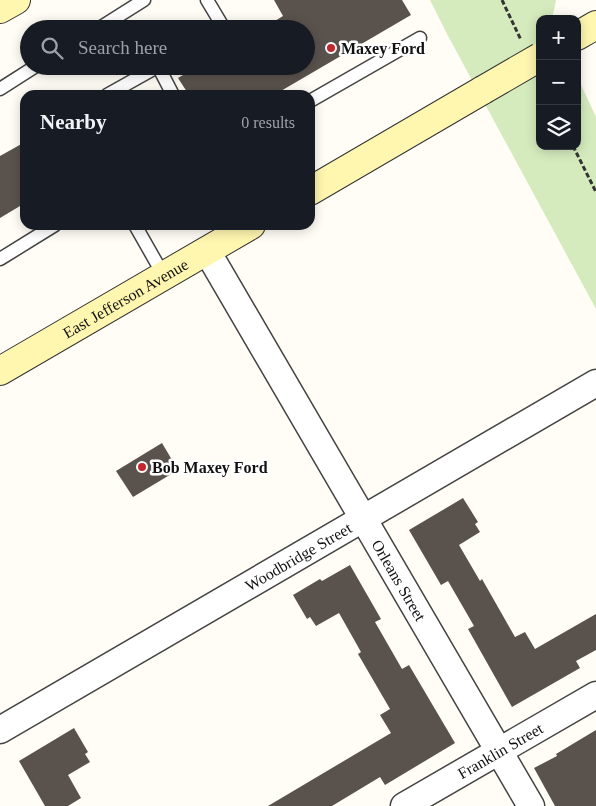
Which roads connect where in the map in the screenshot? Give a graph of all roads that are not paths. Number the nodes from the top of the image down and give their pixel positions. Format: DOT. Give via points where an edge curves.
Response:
graph roads {
  1 [pos="16,0"];
  2 [pos="144,0"];
  3 [pos="207,0"];
  4 [pos="0,9"];
  5 [pos="112,20"];
  6 [pos="219,20"];
  7 [pos="596,25"];
  8 [pos="581,34"];
  9 [pos="420,38"];
  10 [pos="536,59"];
  11 [pos="21,75"];
  12 [pos="142,75"];
  13 [pos="163,75"];
  14 [pos="0,88"];
  15 [pos="117,90"];
  16 [pos="170,90"];
  17 [pos="315,98"];
  18 [pos="315,188"];
  19 [pos="48,230"];
  20 [pos="138,230"];
  21 [pos="243,230"];
  22 [pos="207,251"];
  23 [pos="0,259"];
  24 [pos="164,276"];
  25 [pos="0,371"];
  26 [pos="596,383"];
  27 [pos="363,520"];
  28 [pos="596,696"];
  29 [pos="0,730"];
  30 [pos="499,751"];
  31 [pos="404,806"];
  32 [pos="531,806"];
  1 -- 4 [label="main road"];
  2 -- 5 [label="lane"];
  3 -- 6 [label="lane"];
  7 -- 8 [label="main road"];
  9 -- 17 [label="lane"];
  10 -- 18 [label="main road, bridge"];
  11 -- 14 [label="lane"];
  12 -- 15 [label="lane"];
  13 -- 16 [label="lane"];
  19 -- 23 [label="lane"];
  20 -- 24 [label="lane"];
  21 -- 22 [label="main road, East Jefferson Avenue"];
  22 -- 24 [label="main road, East Jefferson Avenue"];
  22 -- 27 [label="street, Orleans Street"];
  24 -- 25 [label="main road, East Jefferson Avenue"];
  26 -- 27 [label="street, Woodbridge Street"];
  27 -- 29 [label="street, Woodbridge Street"];
  27 -- 30 [label="street, Orleans Street"];
  28 -- 30 [label="street, Franklin Street"];
  30 -- 31 [label="street, Franklin Street"];
  30 -- 32 [label="street, Orleans Street"];
}
